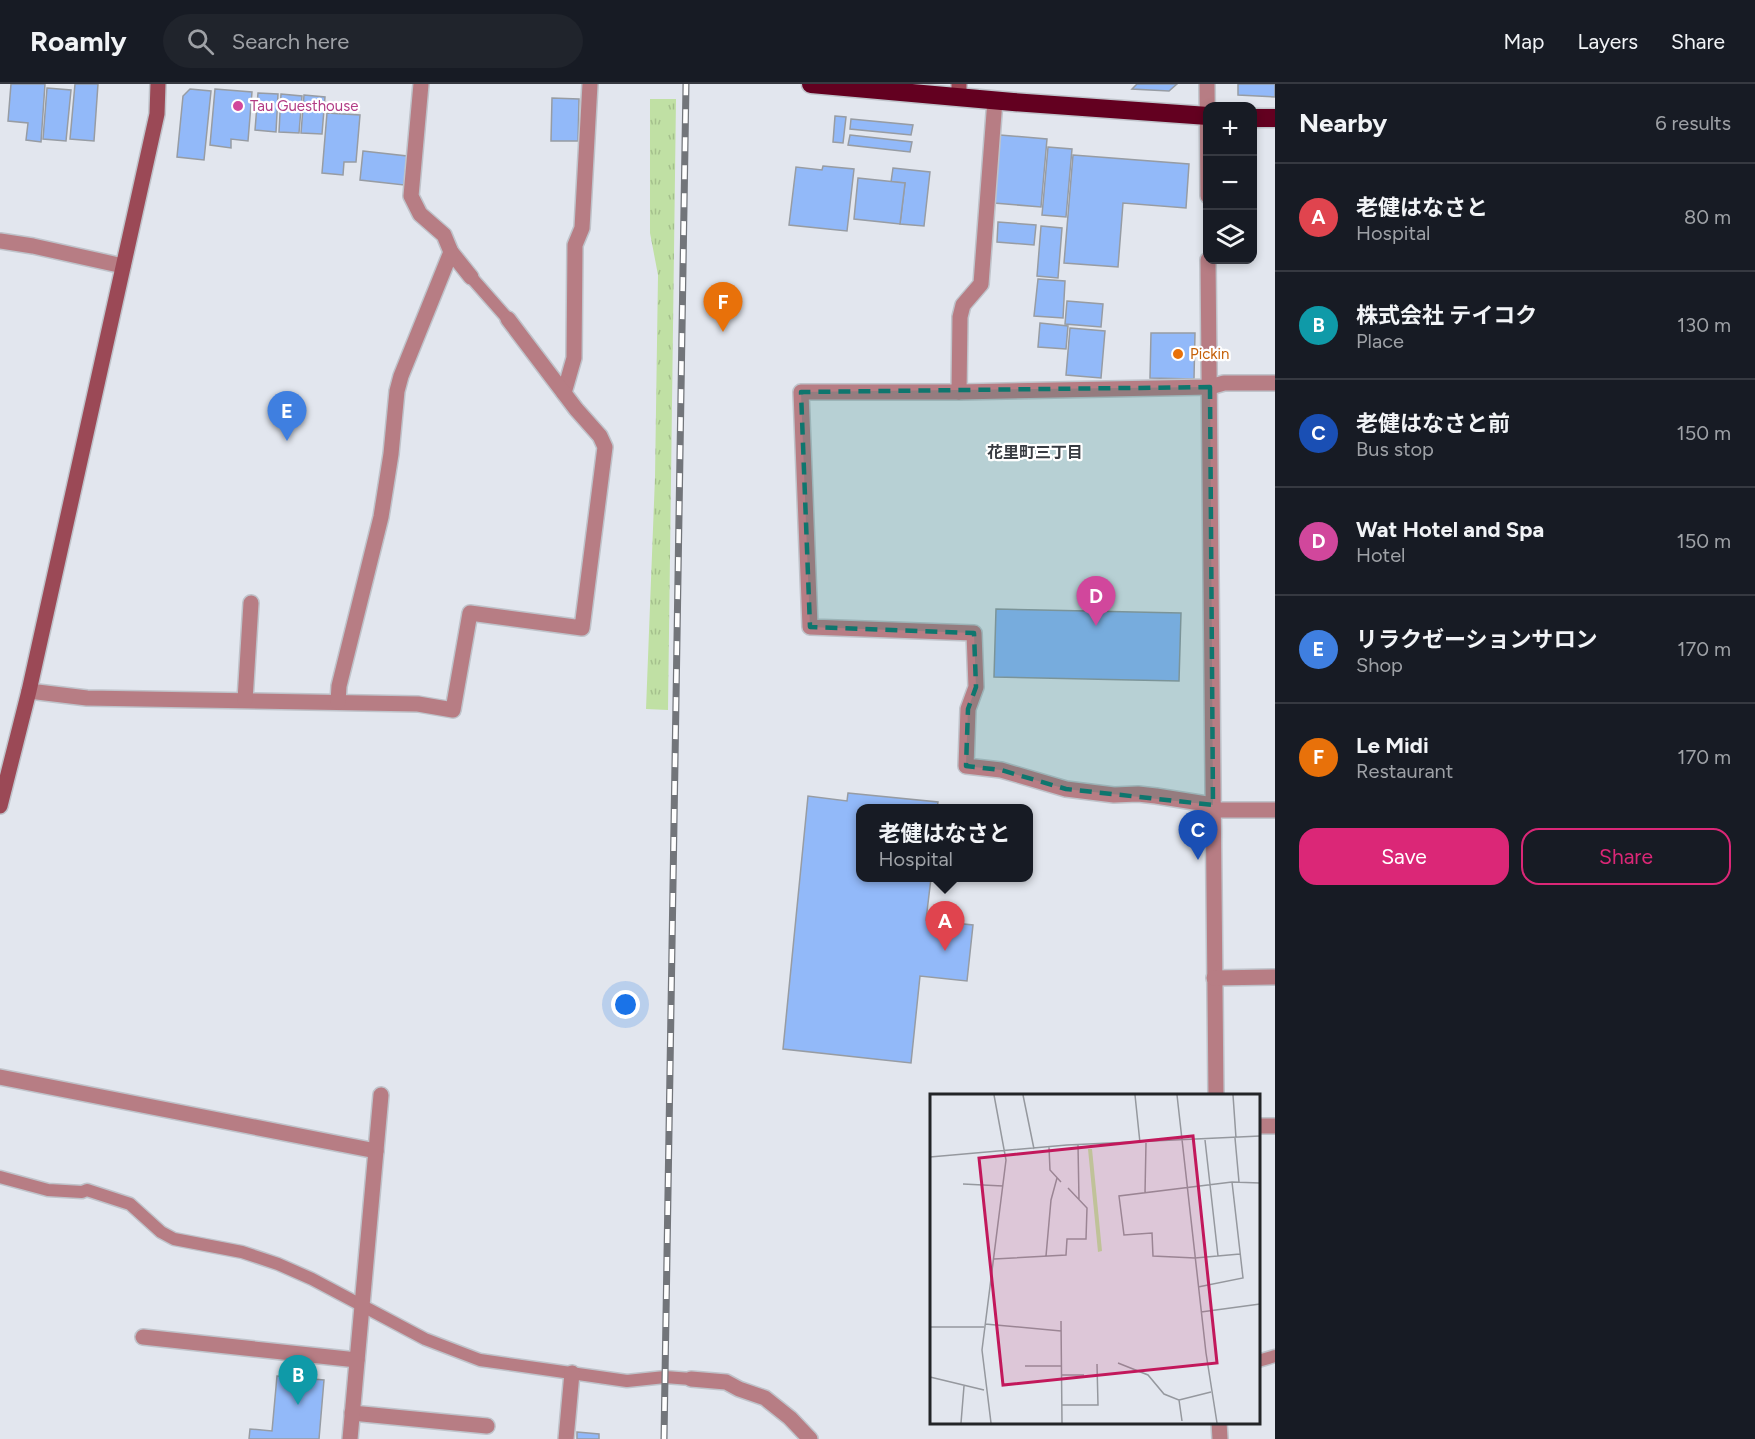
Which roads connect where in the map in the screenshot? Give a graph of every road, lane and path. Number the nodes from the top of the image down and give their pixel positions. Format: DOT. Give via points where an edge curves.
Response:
graph roads {
  1 [pos="158,84"];
  2 [pos="421,84"];
  3 [pos="590,84"];
  4 [pos="811,84"];
  5 [pos="1207,84"];
  6 [pos="959,90"];
  7 [pos="995,100"];
  8 [pos="1207,102"];
  9 [pos="1203,116"];
  10 [pos="1257,118"];
  11 [pos="1275,118"];
  12 [pos="0,241"];
  13 [pos="451,252"];
  14 [pos="1208,264"];
  15 [pos="123,266"];
  16 [pos="471,277"];
  17 [pos="508,318"];
  18 [pos="1275,383"];
  19 [pos="1210,387"];
  20 [pos="958,392"];
  21 [pos="564,393"];
  22 [pos="251,603"];
  23 [pos="29,692"];
  24 [pos="245,700"];
  25 [pos="338,702"];
  26 [pos="0,806"];
  27 [pos="1213,808"];
  28 [pos="1275,810"];
  29 [pos="1275,977"];
  30 [pos="1214,978"];
  31 [pos="0,1077"];
  32 [pos="1216,1094"];
  33 [pos="381,1095"];
  34 [pos="376,1151"];
  35 [pos="0,1177"];
  36 [pos="362,1306"];
  37 [pos="143,1337"];
  38 [pos="1275,1356"];
  39 [pos="357,1360"];
  40 [pos="1260,1360"];
  41 [pos="572,1373"];
  42 [pos="691,1379"];
  43 [pos="352,1413"];
  44 [pos="1219,1424"];
  45 [pos="487,1426"];
  46 [pos="350,1439"];
  47 [pos="566,1439"];
  48 [pos="810,1439"];
  49 [pos="1220,1439"];
  1 -- 15 [label="street" via="157,114"];
  2 -- 13 [label="street" via="411,196 420,214 444,235"];
  3 -- 21 [label="street" via="582,228 575,245 574,358"];
  4 -- 6 [label="highway"];
  5 -- 8 [label="street"];
  6 -- 7 [label="highway"];
  7 -- 9 [label="highway"];
  7 -- 20 [label="street" via="981,284 963,305 960,317"];
  10 -- 11 [label="highway"];
  12 -- 15 [label="street"];
  13 -- 16 [label="street"];
  13 -- 25 [label="street" via="399,383 381,517"];
  14 -- 19 [label="street"];
  15 -- 23 [label="street"];
  16 -- 17 [label="lane"];
  17 -- 21 [label="street"];
  18 -- 19 [label="street" via="1224,383"];
  19 -- 20 [label="street"];
  19 -- 27 [label="street"];
  20 -- 27 [label="street" via="801,392 810,627 974,633 976,687 968,710 966,766 1000,770 1066,789 1156,796"];
  21 -- 25 [label="street" via="605,447 582,628 470,613 453,710 418,704"];
  22 -- 24 [label="street"];
  23 -- 24 [label="street" via="87,698"];
  23 -- 26 [label="street"];
  24 -- 25 [label="street"];
  27 -- 28 [label="street"];
  27 -- 30 [label="street"];
  29 -- 30 [label="street"];
  30 -- 32 [label="street"];
  31 -- 34 [label="street"];
  33 -- 34 [label="street"];
  34 -- 36 [label="street"];
  35 -- 36 [label="lane" via="48,1190 87,1190 130,1204 174,1239 242,1252 278,1264"];
  36 -- 39 [label="street"];
  36 -- 41 [label="lane" via="425,1339 480,1360"];
  37 -- 39 [label="street"];
  38 -- 40 [label="lane"];
  39 -- 43 [label="street"];
  41 -- 42 [label="lane" via="627,1381"];
  41 -- 47 [label="street"];
  42 -- 48 [label="street" via="726,1382 765,1398"];
  43 -- 45 [label="street"];
  43 -- 46 [label="street"];
  44 -- 49 [label="street"];
}
